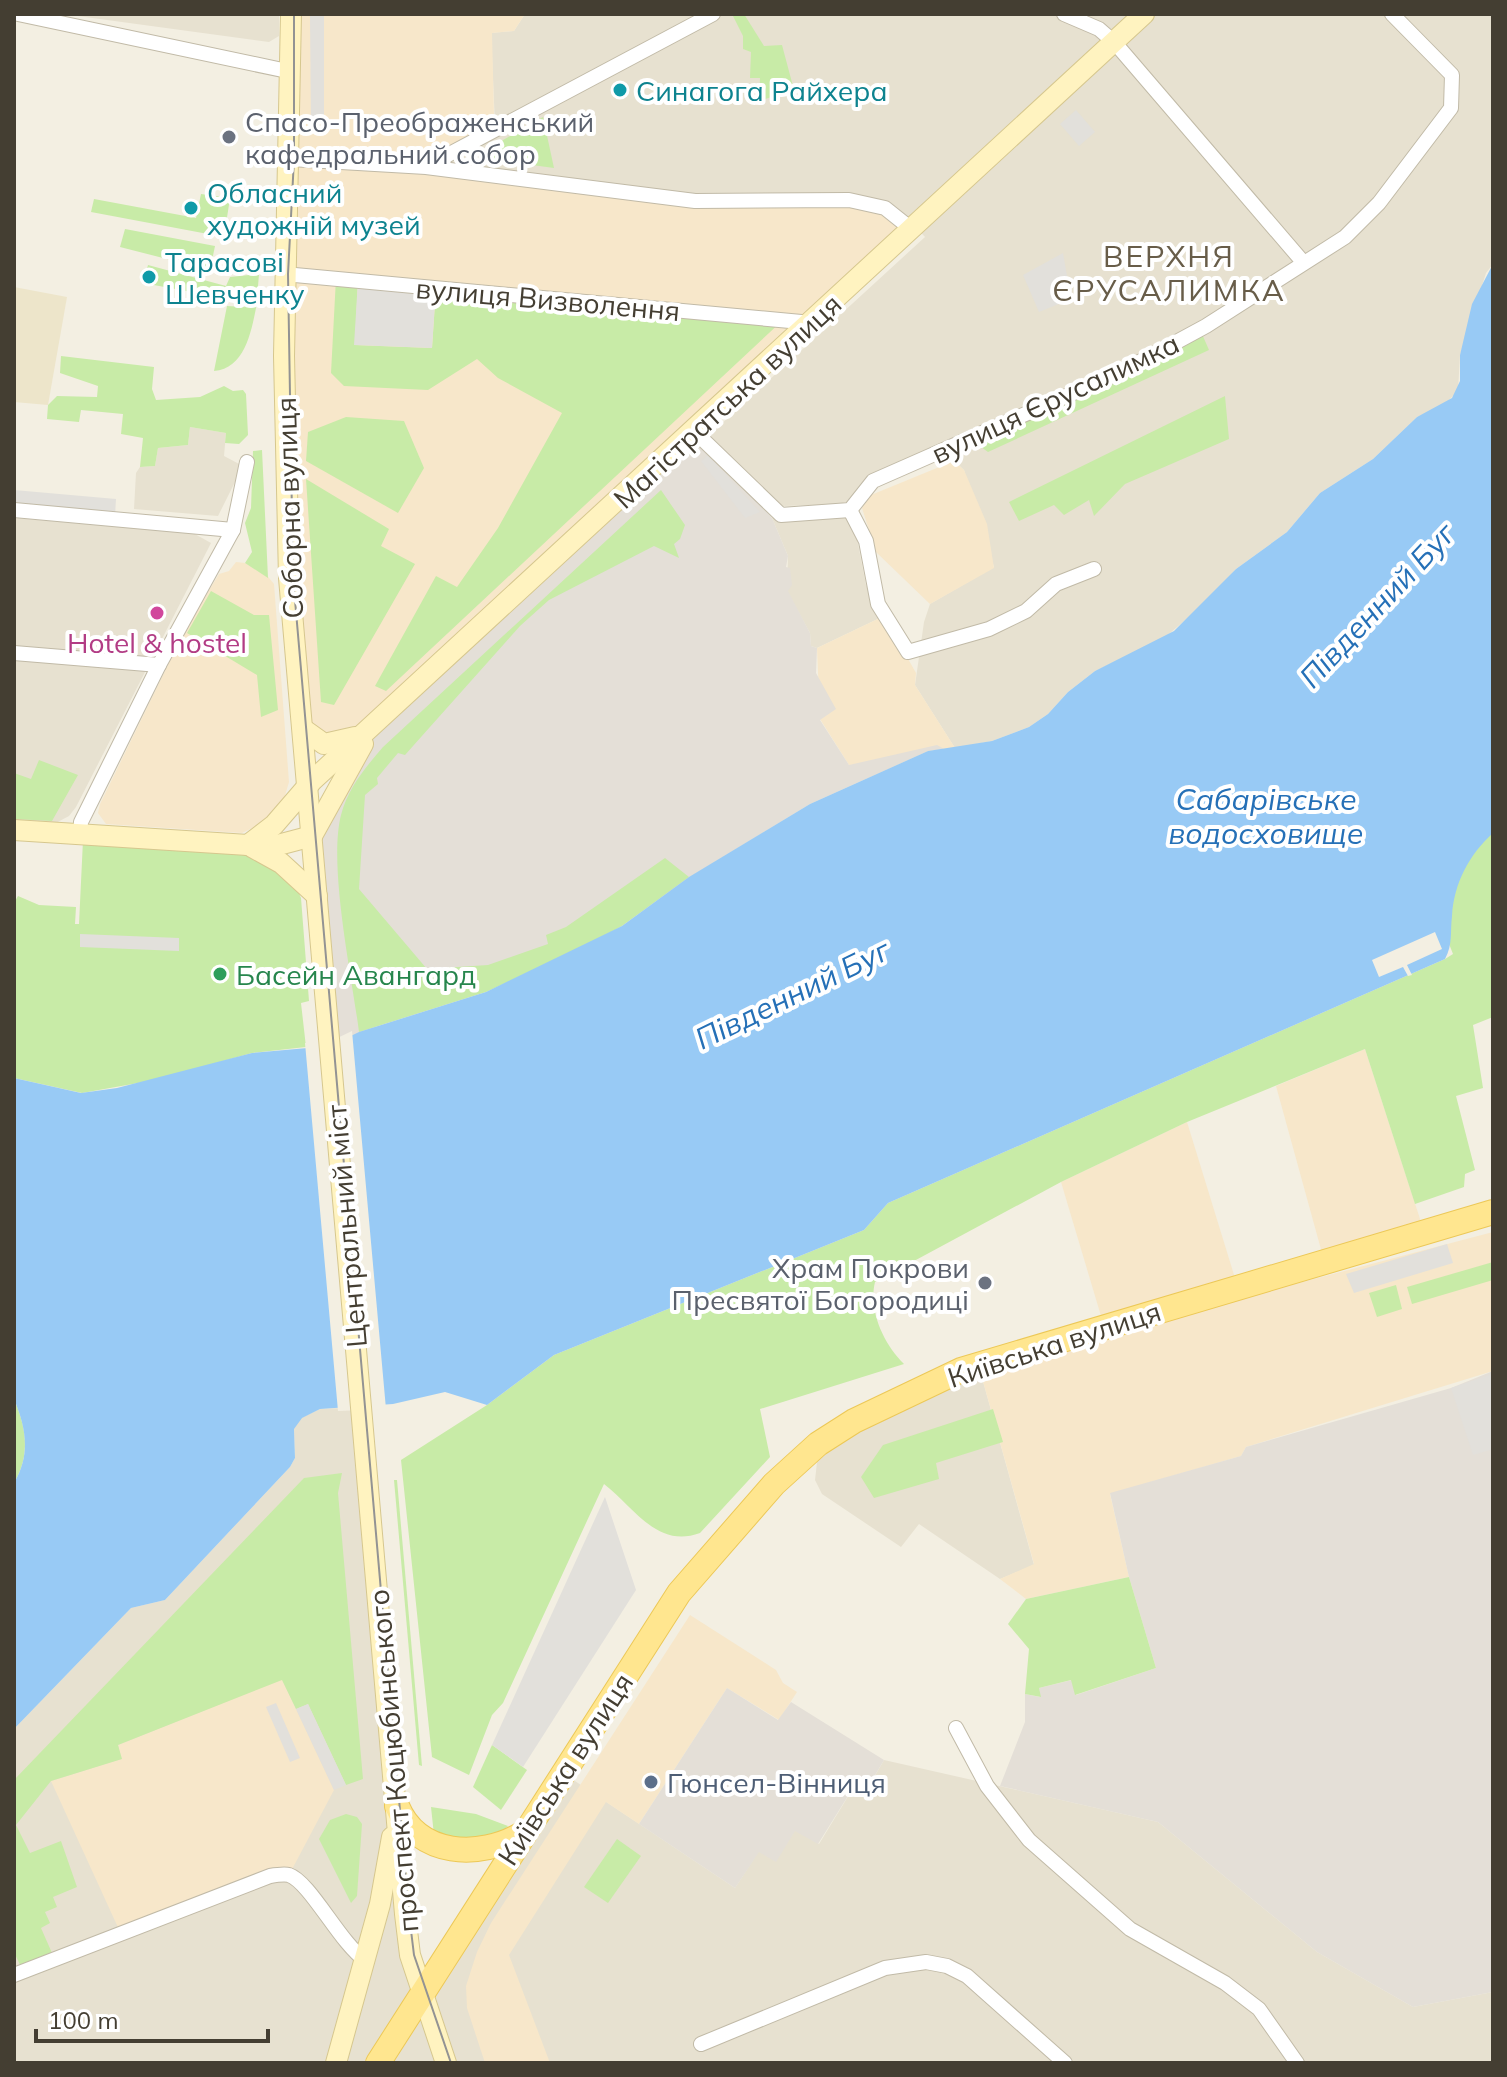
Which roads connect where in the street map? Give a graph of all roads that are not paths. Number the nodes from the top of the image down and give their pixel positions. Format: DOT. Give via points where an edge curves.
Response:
graph roads {
  1 [pos="18,14"];
  2 [pos="291,14"];
  3 [pos="713,14"];
  4 [pos="1064,14"];
  5 [pos="1144,14"];
  6 [pos="1392,14"];
  7 [pos="1115,43"];
  8 [pos="292,72"];
  9 [pos="290,159"];
  10 [pos="426,167"];
  11 [pos="910,228"];
  12 [pos="1303,262"];
  13 [pos="284,274"];
  14 [pos="812,323"];
  15 [pos="694,431"];
  16 [pos="247,462"];
  17 [pos="14,510"];
  18 [pos="850,510"];
  19 [pos="233,530"];
  20 [pos="1094,569"];
  21 [pos="14,653"];
  22 [pos="159,665"];
  23 [pos="303,729"];
  24 [pos="368,731"];
  25 [pos="308,786"];
  26 [pos="14,830"];
  27 [pos="80,834"];
  28 [pos="312,836"];
  29 [pos="248,845"];
  30 [pos="317,896"];
  31 [pos="326,1000"];
  32 [pos="1493,1212"];
  33 [pos="366,1453"];
  34 [pos="956,1728"];
  35 [pos="397,1806"];
  36 [pos="524,1832"];
  37 [pos="365,1960"];
  38 [pos="14,1975"];
  39 [pos="421,1994"];
  40 [pos="701,2044"];
  41 [pos="336,2063"];
  42 [pos="378,2063"];
  43 [pos="446,2063"];
  44 [pos="1065,2063"];
  45 [pos="1297,2063"];
  1 -- 8 [label="street"];
  2 -- 8 [label="street, Соборна вулиця"];
  3 -- 10 [label="street"];
  4 -- 7 [label="street" via="1099,29"];
  5 -- 7 [label="street, Магістратська вулиця"];
  6 -- 12 [label="street, вулиця Єрусалимка" via="1452,75 1451,108 1379,203 1345,237"];
  7 -- 11 [label="street, Магістратська вулиця"];
  7 -- 12 [label="street"];
  8 -- 9 [label="street, Соборна вулиця"];
  9 -- 10 [label="street"];
  9 -- 13 [label="street, Соборна вулиця"];
  10 -- 11 [label="street" via="695,201 868,202"];
  11 -- 14 [label="street, Магістратська вулиця"];
  12 -- 18 [label="street, вулиця Єрусалимка" via="1206,326 1121,372 873,481"];
  13 -- 14 [label="street, вулиця Визволення"];
  13 -- 23 [label="street, Соборна вулиця" via="289,578"];
  14 -- 15 [label="street, Магістратська вулиця"];
  15 -- 18 [label="street" via="781,515"];
  15 -- 24 [label="street, Магістратська вулиця"];
  16 -- 19 [label="street, Соборна вулиця"];
  17 -- 19 [label="street"];
  18 -- 20 [label="street" via="866,541 878,604 908,652 989,629 1026,611 1056,584"];
  19 -- 22 [label="street, Соборна вулиця"];
  21 -- 22 [label="street"];
  22 -- 27 [label="street, Соборна вулиця" via="81,822"];
  23 -- 24 [label="street" via="330,745"];
  23 -- 25 [label="street, Соборна вулиця"];
  24 -- 25 [label="street, Магістратська вулиця"];
  24 -- 28 [label="street"];
  25 -- 28 [label="street, Соборна вулиця"];
  25 -- 29 [label="street, Магістратська вулиця"];
  26 -- 27 [label="street"];
  27 -- 29 [label="street"];
  28 -- 29 [label="street" via="278,845"];
  28 -- 30 [label="street, Соборна вулиця"];
  29 -- 30 [label="street" via="281,863"];
  30 -- 31 [label="street, Соборна вулиця"];
  31 -- 33 [label="street, Центральний міст"];
  32 -- 36 [label="main road, Київська вулиця" via="961,1370 842,1428 774,1484 679,1593"];
  33 -- 35 [label="street, проспект Коцюбинського"];
  34 -- 45 [label="street" via="987,1786 1029,1840 1130,1929 1225,1983 1259,2009"];
  35 -- 36 [label="main road" via="413,1831 448,1848 488,1849"];
  35 -- 37 [label="street"];
  35 -- 39 [label="street, проспект Коцюбинського" via="410,1955"];
  36 -- 39 [label="main road, Київська вулиця"];
  37 -- 38 [label="street" via="351,1951 289,1875 270,1876"];
  37 -- 41 [label="street"];
  39 -- 42 [label="main road, Київська вулиця"];
  39 -- 43 [label="street, проспект Коцюбинського"];
  40 -- 44 [label="street" via="885,1968 926,1962 967,1976"];
}
